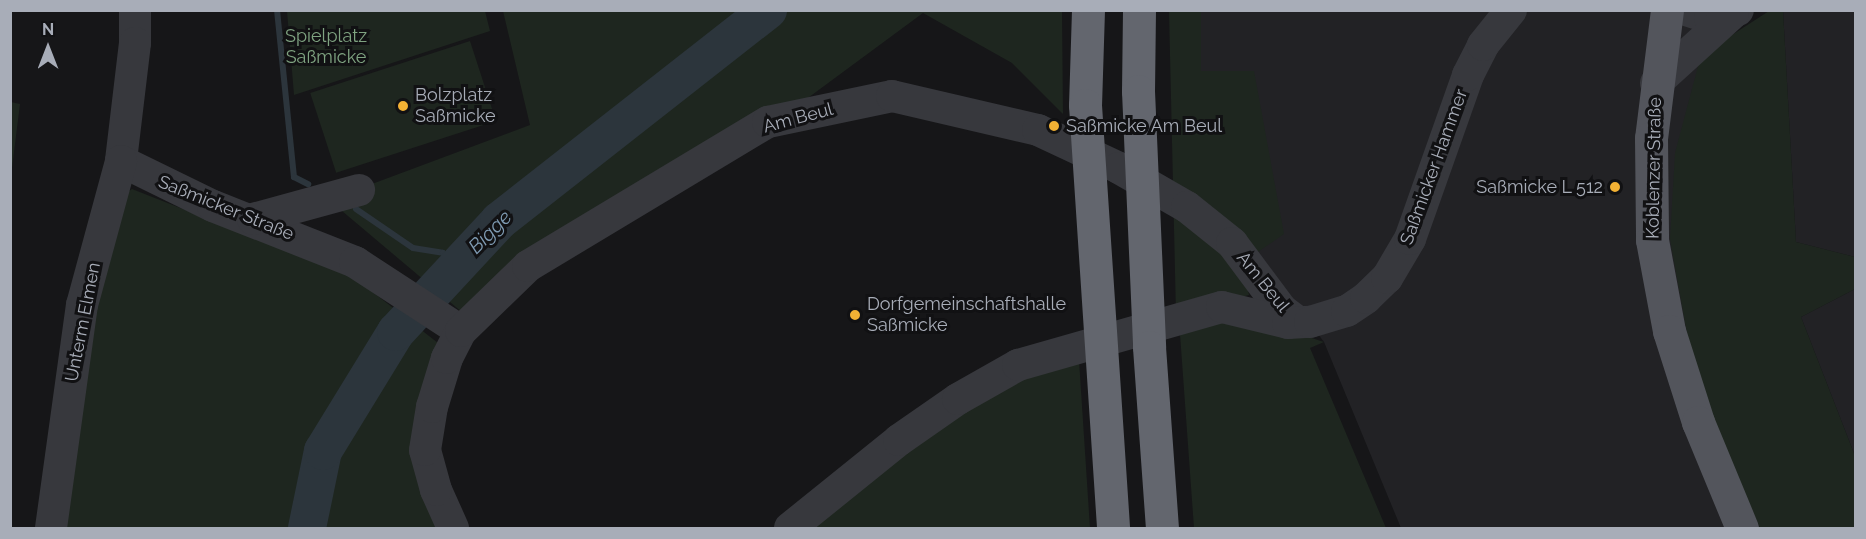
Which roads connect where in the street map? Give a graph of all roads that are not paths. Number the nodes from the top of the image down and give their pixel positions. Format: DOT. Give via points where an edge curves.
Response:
graph roads {
  1 [pos="135,10"];
  2 [pos="1088,10"];
  3 [pos="1139,10"];
  4 [pos="1511,10"];
  5 [pos="1667,10"];
  6 [pos="1686,10"];
  7 [pos="1735,12"];
  8 [pos="1656,83"];
  9 [pos="121,161"];
  10 [pos="359,190"];
  11 [pos="253,219"];
  12 [pos="1304,322"];
  13 [pos="461,331"];
  14 [pos="56,486"];
  15 [pos="46,528"];
  16 [pos="51,528"];
  17 [pos="453,528"];
  18 [pos="790,528"];
  19 [pos="1113,528"];
  20 [pos="1161,528"];
  21 [pos="1742,528"];
  1 -- 9 [label="street" via="135,44"];
  2 -- 19 [label="highway, bridge" via="1085,105"];
  3 -- 20 [label="highway, bridge" via="1138,91 1148,336"];
  4 -- 12 [label="street, Saßmicker Hammer" via="1483,45 1468,75 1410,239 1387,278 1347,311"];
  5 -- 8 [label="main road, Koblenzer Straße"];
  6 -- 7 [label="street" via="1710,18"];
  7 -- 8 [label="street"];
  8 -- 21 [label="main road, Koblenzer Straße" via="1652,240 1669,331 1698,422"];
  9 -- 11 [label="street, Saßmicker Straße" via="167,185"];
  9 -- 14 [label="street, Unterm Elmen" via="82,305"];
  10 -- 11 [label="street"];
  11 -- 13 [label="street, Saßmicker Straße" via="355,262"];
  12 -- 13 [label="street, Am Beul" via="1282,310 1232,243 1187,207 1119,168 1038,130 892,96 768,122 528,266"];
  12 -- 18 [label="street, Am Beul" via="1222,307 1018,365 958,399 899,440"];
  13 -- 17 [label="street, Am Beul" via="438,387 425,450 436,490"];
  14 -- 15 [label="street, Unterm Elmen"];
  14 -- 16 [label="street, Unterm Elmen"];
}
